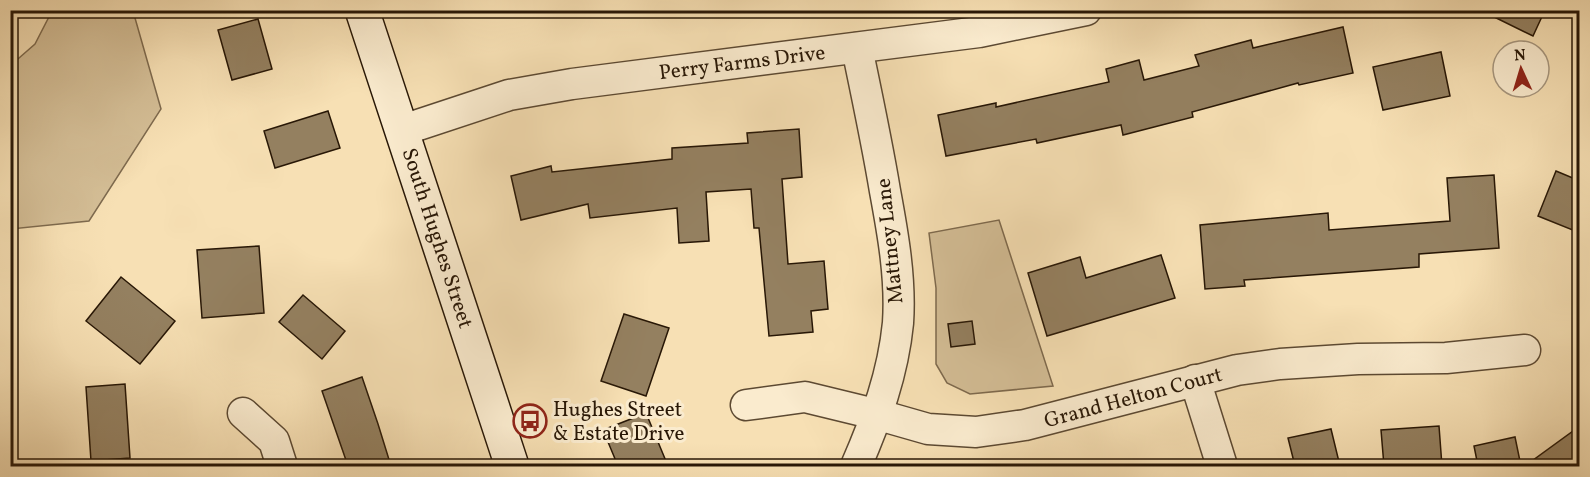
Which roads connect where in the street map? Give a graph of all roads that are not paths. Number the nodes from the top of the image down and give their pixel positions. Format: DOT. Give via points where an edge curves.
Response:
graph roads {
  1 [pos="362,10"];
  2 [pos="1086,10"];
  3 [pos="857,48"];
  4 [pos="403,130"];
  5 [pos="1525,350"];
  6 [pos="1195,380"];
  7 [pos="746,405"];
  8 [pos="243,413"];
  9 [pos="879,415"];
  10 [pos="282,466"];
  11 [pos="512,466"];
  12 [pos="856,466"];
  13 [pos="1221,466"];
  1 -- 4 [label="street, South Hughes Street"];
  2 -- 3 [label="street, Perry Farms Drive" via="979,32"];
  3 -- 4 [label="street, Perry Farms Drive" via="508,95"];
  3 -- 9 [label="street, Mattney Lane" via="898,278 898,322"];
  4 -- 11 [label="street, South Hughes Street"];
  5 -- 6 [label="street, Grand Helton Court" via="1446,358 1280,364"];
  6 -- 9 [label="street, Grand Helton Court" via="1025,425 976,432 928,429"];
  6 -- 13 [label="street"];
  7 -- 9 [label="street, Grand Helton Court" via="806,397"];
  8 -- 10 [label="street" via="274,441"];
  9 -- 12 [label="street, Mattney Lane"];
}
